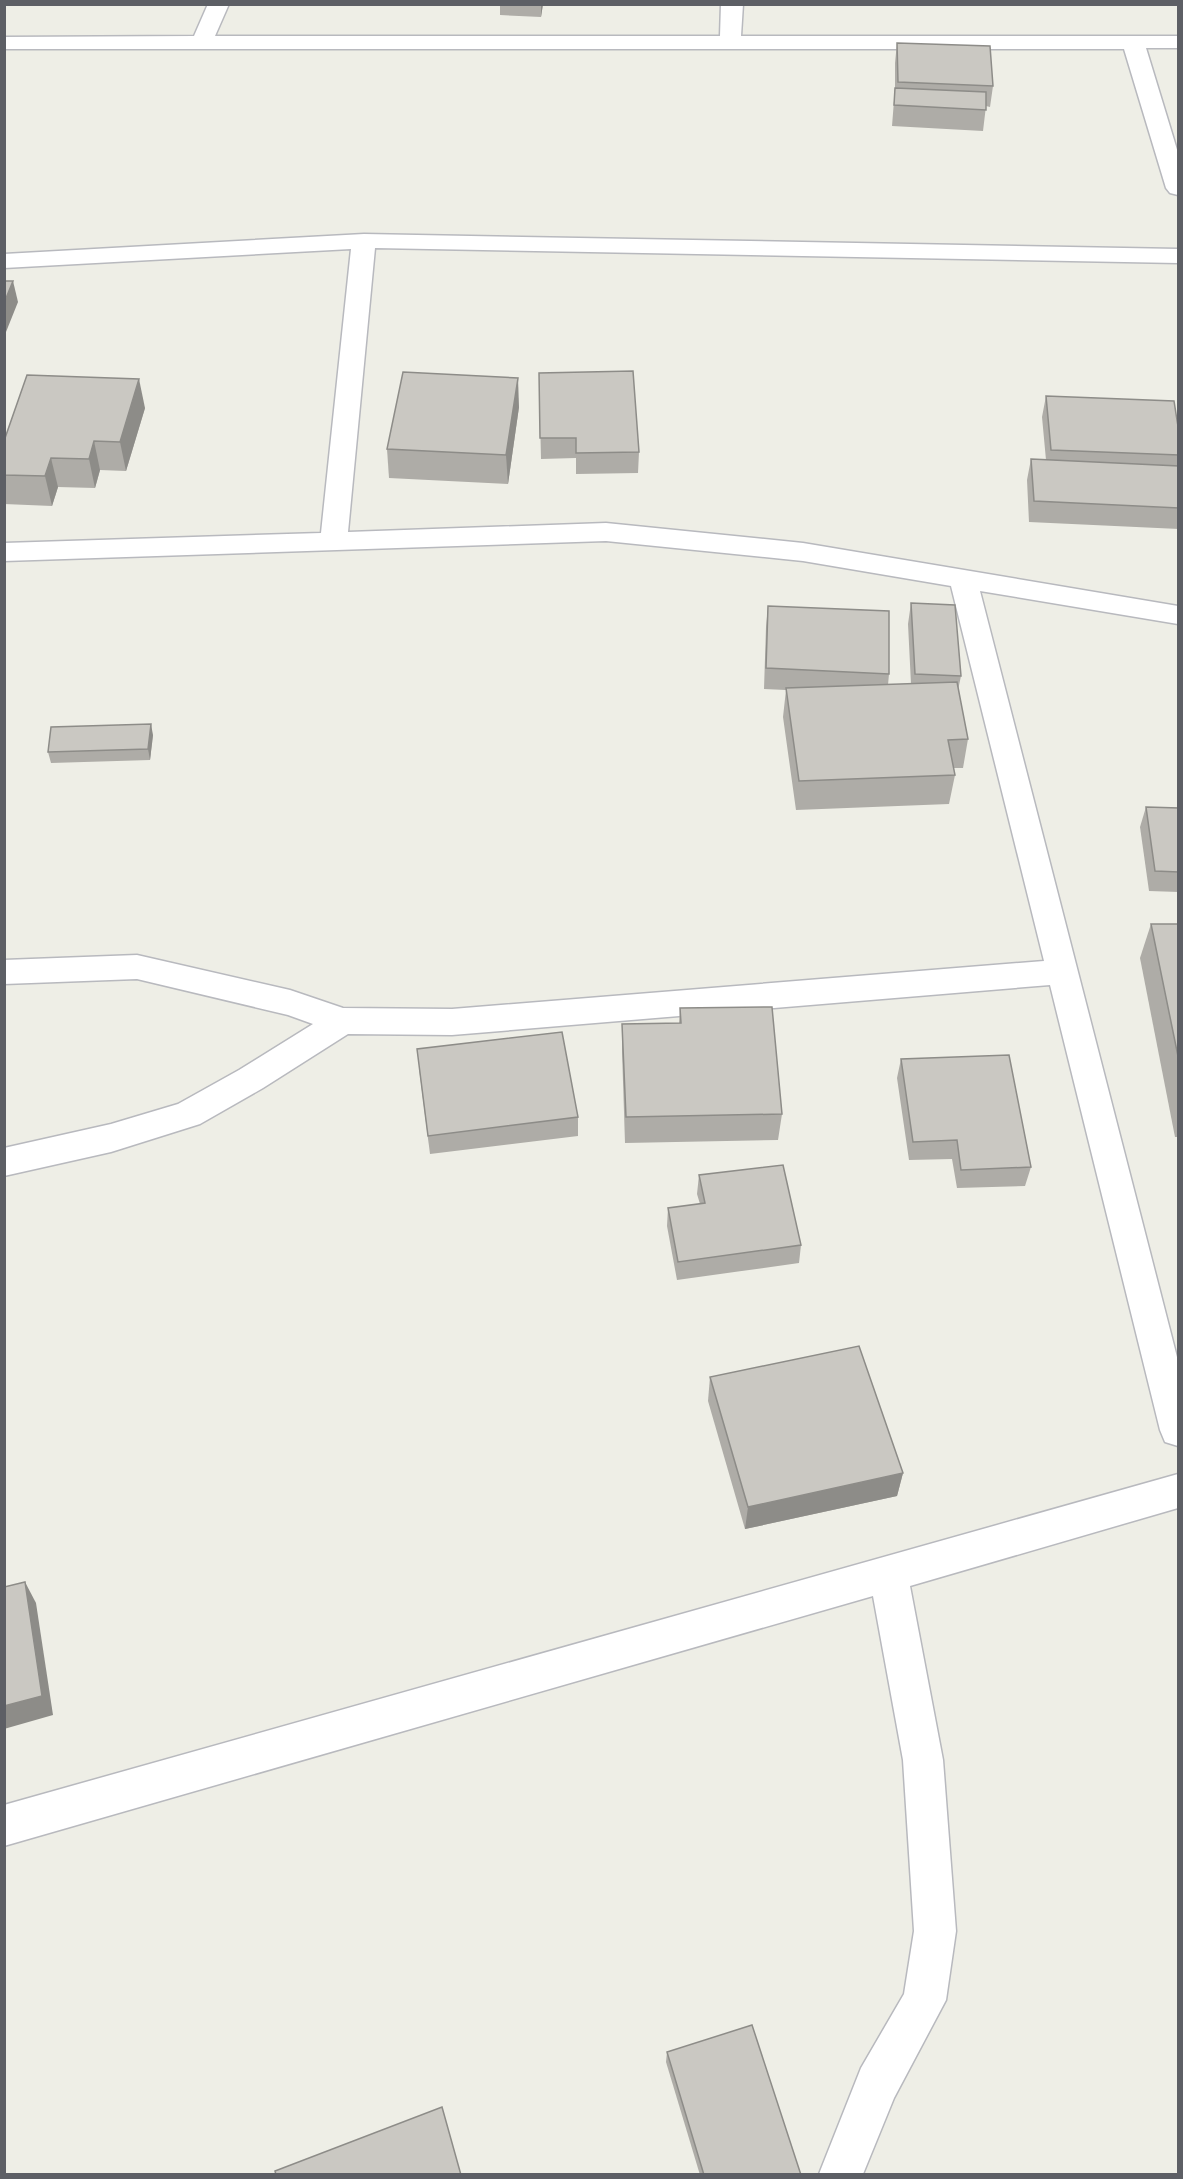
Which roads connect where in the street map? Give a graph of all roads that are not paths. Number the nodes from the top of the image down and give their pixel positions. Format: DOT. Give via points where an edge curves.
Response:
graph roads {
  1 [pos="219,4"];
  2 [pos="732,4"];
  3 [pos="730,41"];
  4 [pos="202,42"];
  5 [pos="1133,42"];
  6 [pos="1179,42"];
  7 [pos="4,43"];
  8 [pos="1179,188"];
  9 [pos="364,241"];
  10 [pos="1179,256"];
  11 [pos="4,261"];
  12 [pos="334,541"];
  13 [pos="4,552"];
  14 [pos="963,578"];
  15 [pos="1179,615"];
  16 [pos="4,972"];
  17 [pos="1062,972"];
  18 [pos="342,1021"];
  19 [pos="4,1162"];
  20 [pos="1179,1430"];
  21 [pos="1179,1491"];
  22 [pos="888,1574"];
  23 [pos="4,1826"];
  24 [pos="841,2175"];
  1 -- 4 [label="street"];
  2 -- 3 [label="street"];
  3 -- 4 [label="street"];
  3 -- 5 [label="street"];
  4 -- 7 [label="street"];
  5 -- 6 [label="street"];
  5 -- 8 [label="street"];
  9 -- 10 [label="street"];
  9 -- 11 [label="street"];
  9 -- 12 [label="street"];
  12 -- 13 [label="street"];
  12 -- 14 [label="street" via="606,532 803,552"];
  14 -- 15 [label="street"];
  14 -- 17 [label="street"];
  16 -- 18 [label="street" via="137,967 290,1003"];
  17 -- 18 [label="street" via="452,1022"];
  17 -- 20 [label="street"];
  18 -- 19 [label="street" via="188,1114 111,1138"];
  21 -- 22 [label="street"];
  22 -- 23 [label="street"];
  22 -- 24 [label="street" via="923,1760 935,1931 925,2000 877,2084"];
}
